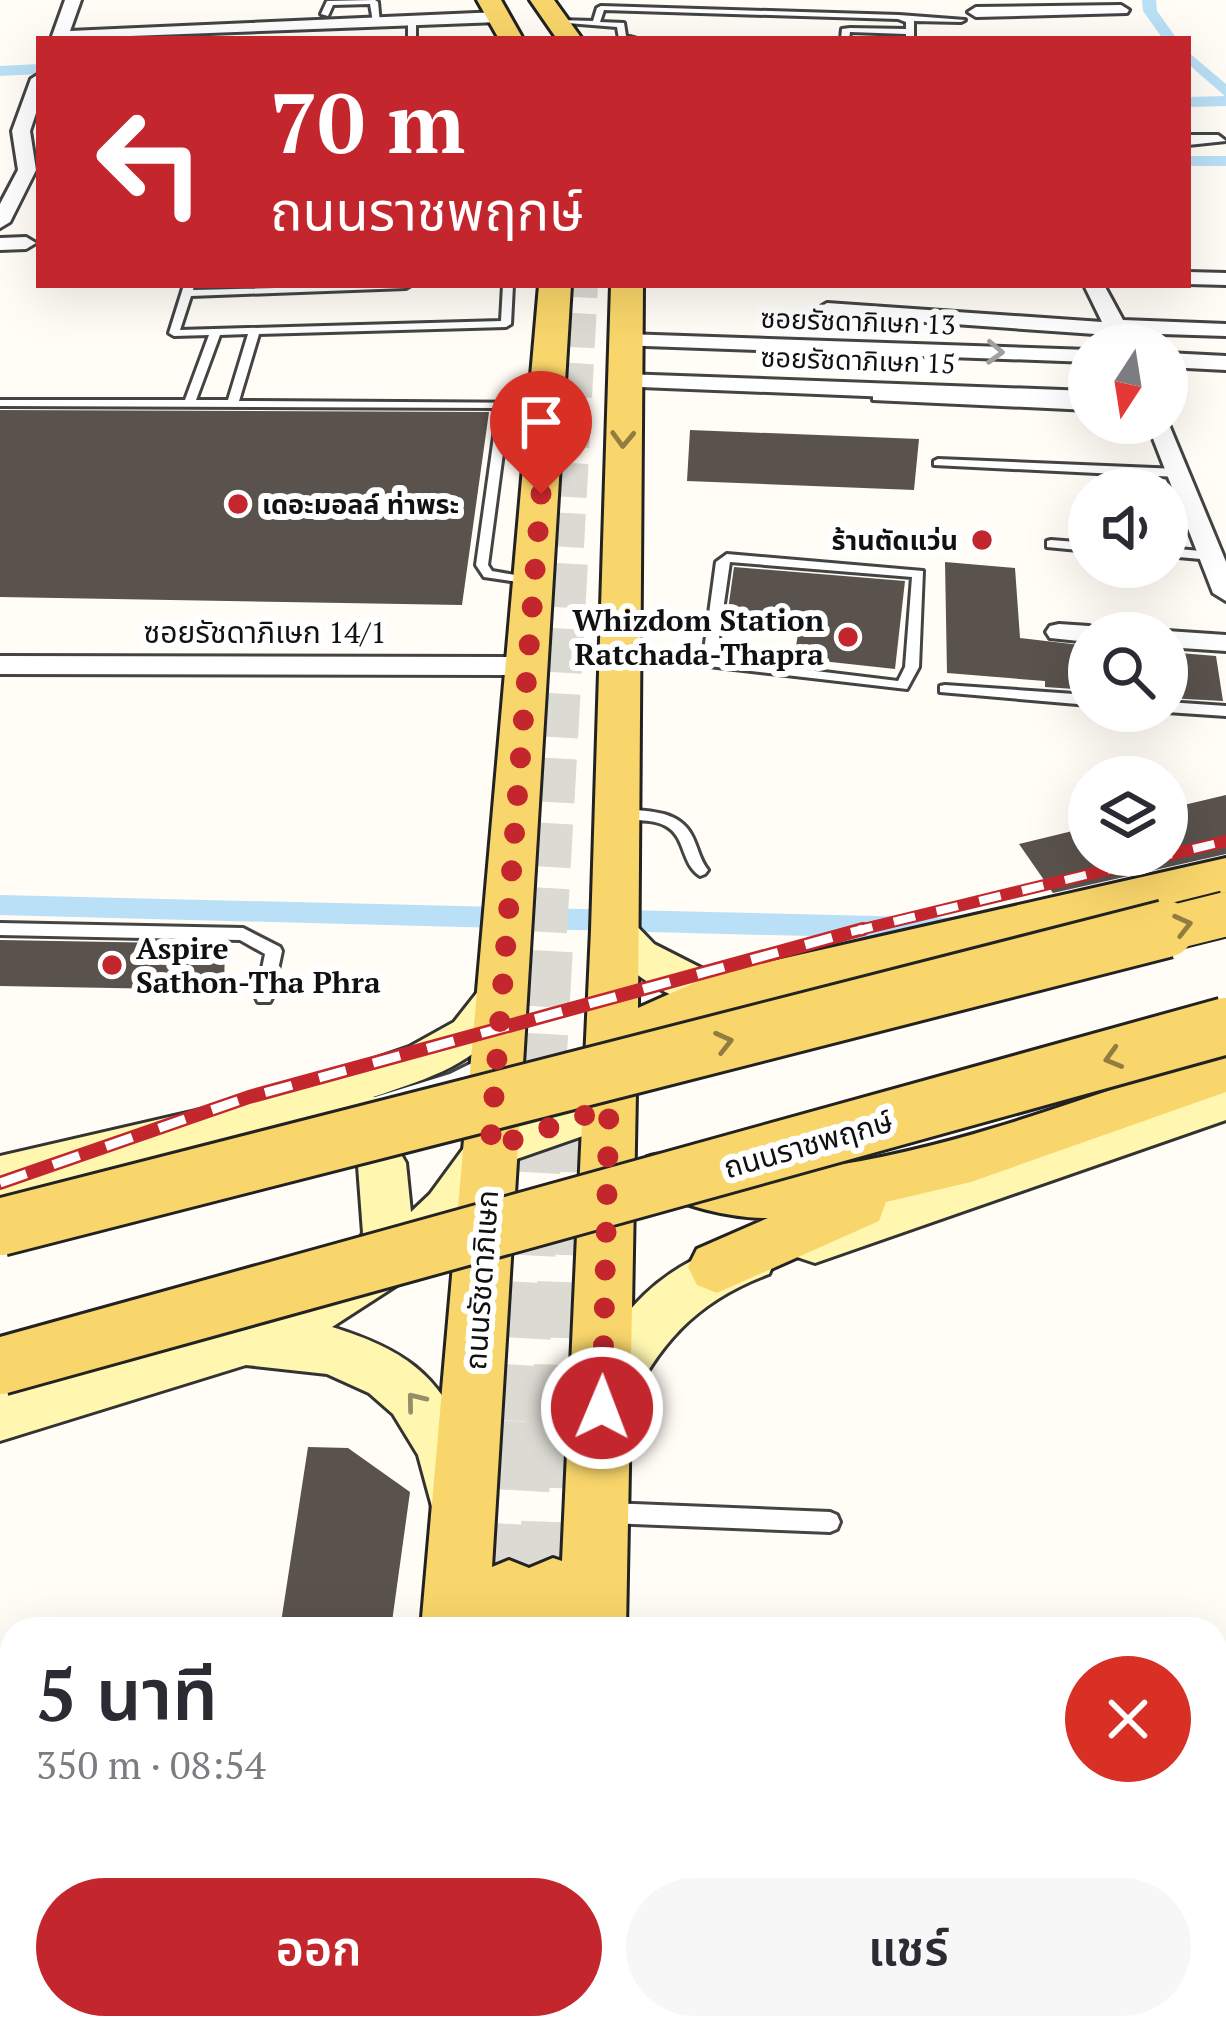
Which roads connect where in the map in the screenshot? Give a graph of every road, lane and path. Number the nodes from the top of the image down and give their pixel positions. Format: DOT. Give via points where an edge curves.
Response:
graph roads {
  1 [pos="73,0"];
  2 [pos="528,0"];
  3 [pos="542,0"];
  4 [pos="1121,10"];
  5 [pos="326,14"];
  6 [pos="502,14"];
  7 [pos="972,15"];
  8 [pos="908,18"];
  9 [pos="376,22"];
  10 [pos="596,23"];
  11 [pos="412,30"];
  12 [pos="560,33"];
  13 [pos="60,36"];
  14 [pos="81,36"];
  15 [pos="528,36"];
  16 [pos="622,36"];
  17 [pos="845,36"];
  18 [pos="910,36"];
  19 [pos="36,88"];
  20 [pos="1191,140"];
  21 [pos="1218,140"];
  22 [pos="0,222"];
  23 [pos="26,243"];
  24 [pos="0,244"];
  25 [pos="1191,278"];
  26 [pos="1226,279"];
  27 [pos="242,288"];
  28 [pos="508,288"];
  29 [pos="555,288"];
  30 [pos="627,288"];
  31 [pos="1096,288"];
  32 [pos="188,289"];
  33 [pos="826,309"];
  34 [pos="1114,324"];
  35 [pos="1068,329"];
  36 [pos="1226,329"];
  37 [pos="1188,330"];
  38 [pos="254,333"];
  39 [pos="215,334"];
  40 [pos="626,340"];
  41 [pos="1068,355"];
  42 [pos="1188,361"];
  43 [pos="1226,363"];
  44 [pos="624,381"];
  45 [pos="877,398"];
  46 [pos="1068,401"];
  47 [pos="1068,402"];
  48 [pos="0,403"];
  49 [pos="190,404"];
  50 [pos="232,404"];
  51 [pos="504,405"];
  52 [pos="547,405"];
  53 [pos="938,463"];
  54 [pos="1068,468"];
  55 [pos="1188,497"];
  56 [pos="1051,544"];
  57 [pos="1068,545"];
  58 [pos="1188,554"];
  59 [pos="1212,556"];
  60 [pos="534,582"];
  61 [pos="1226,593"];
  62 [pos="1058,632"];
  63 [pos="1068,633"];
  64 [pos="1188,640"];
  65 [pos="1226,643"];
  66 [pos="617,651"];
  67 [pos="709,660"];
  68 [pos="0,665"];
  69 [pos="529,666"];
  70 [pos="945,689"];
  71 [pos="1068,698"];
  72 [pos="1188,708"];
  73 [pos="1226,711"];
  74 [pos="615,813"];
  75 [pos="700,870"];
  76 [pos="1226,881"];
  77 [pos="0,929"];
  78 [pos="615,930"];
  79 [pos="503,992"];
  80 [pos="714,994"];
  81 [pos="264,998"];
  82 [pos="1226,1026"];
  83 [pos="476,1068"];
  84 [pos="1226,1071"];
  85 [pos="1226,1100"];
  86 [pos="609,1107"];
  87 [pos="420,1114"];
  88 [pos="313,1125"];
  89 [pos="1004,1147"];
  90 [pos="490,1148"];
  91 [pos="0,1177"];
  92 [pos="0,1227"];
  93 [pos="0,1246"];
  94 [pos="717,1267"];
  95 [pos="354,1287"];
  96 [pos="249,1344"];
  97 [pos="0,1366"];
  98 [pos="0,1383"];
  99 [pos="602,1408"];
  100 [pos="0,1415"];
  101 [pos="594,1513"];
  102 [pos="830,1522"];
  103 [pos="529,1603"];
  104 [pos="489,1617"];
  1 -- 13 [label="street"];
  2 -- 12 [label="main road"];
  3 -- 12 [label="main road"];
  4 -- 7 [label="street"];
  5 -- 9 [label="lane" via="330,3 374,2"];
  6 -- 11 [label="street"];
  6 -- 15 [label="main road"];
  7 -- 8 [label="lane"];
  8 -- 10 [label="lane" via="601,8"];
  8 -- 18 [label="lane"];
  9 -- 11 [label="street"];
  9 -- 14 [label="street"];
  10 -- 12 [label="lane"];
  10 -- 16 [label="lane" via="622,25"];
  17 -- 18 [label="lane"];
  19 -- 22 [label="street" via="21,131 27,170"];
  20 -- 21 [label="street"];
  23 -- 24 [label="street"];
  25 -- 26 [label="street"];
  27 -- 32 [label="lane"];
  28 -- 38 [label="lane" via="506,324"];
  29 -- 52 [label="main road, ถนนรัชดาภิเษก"];
  30 -- 40 [label="main road, ถนนรัชดาภิเษก"];
  31 -- 34 [label="street"];
  32 -- 39 [label="lane" via="174,333"];
  33 -- 35 [label="street"];
  36 -- 37 [label="street"];
  38 -- 39 [label="lane"];
  38 -- 50 [label="lane"];
  39 -- 49 [label="lane"];
  40 -- 41 [label="street, ซอยรัชดาภิเษก 13, one-way"];
  40 -- 44 [label="main road, ถนนรัชดาภิเษก"];
  42 -- 43 [label="street"];
  44 -- 46 [label="street, ซอยรัชดาภิเษก 15"];
  44 -- 66 [label="main road, ถนนรัชดาภิเษก, one-way"];
  45 -- 47 [label="lane"];
  48 -- 49 [label="lane"];
  49 -- 50 [label="lane"];
  50 -- 51 [label="lane"];
  51 -- 52 [label="lane"];
  51 -- 60 [label="lane" via="482,565 488,574"];
  52 -- 60 [label="main road, ถนนรัชดาภิเษก"];
  53 -- 54 [label="lane"];
  55 -- 59 [label="street"];
  56 -- 57 [label="lane"];
  58 -- 59 [label="lane"];
  59 -- 61 [label="street"];
  60 -- 69 [label="main road, ถนนรัชดาภิเษก"];
  62 -- 63 [label="street"];
  64 -- 65 [label="street"];
  66 -- 67 [label="lane"];
  66 -- 74 [label="main road, ถนนรัชดาภิเษก"];
  67 -- 67 [label="lane" via="902,686 912,667 919,574 724,559"];
  68 -- 69 [label="street, ซอยรัชดาภิเษก 14/1"];
  69 -- 79 [label="main road, ถนนรัชดาภิเษก"];
  70 -- 71 [label="lane"];
  72 -- 73 [label="lane"];
  74 -- 75 [label="lane" via="672,820"];
  74 -- 78 [label="main road, ถนนรัชดาภิเษก"];
  76 -- 80 [label="main road"];
  92 -- 76 [label="main road, one-way, bridge"];
  77 -- 81 [label="lane" via="244,934 274,950"];
  78 -- 80 [label="main road" via="638,956"];
  78 -- 86 [label="main road, ถนนรัชดาภิเษก"];
  79 -- 83 [label="main road, ถนนรัชดาภิเษก"];
  79 -- 88 [label="main road" via="470,1035"];
  80 -- 86 [label="main road" via="646,1025 630,1042"];
  82 -- 97 [label="main road, ถนนราชพฤกษ์, one-way, bridge"];
  83 -- 87 [label="lane"];
  83 -- 88 [label="lane"];
  83 -- 90 [label="main road, ถนนรัชดาภิเษก"];
  84 -- 89 [label="main road"];
  85 -- 94 [label="main road" via="918,1209"];
  86 -- 89 [label="main road" via="639,1159 729,1192 837,1190"];
  86 -- 90 [label="main road"];
  86 -- 99 [label="main road, ถนนรัชดาภิเษก"];
  87 -- 88 [label="main road"];
  87 -- 90 [label="main road" via="448,1120"];
  88 -- 91 [label="main road"];
  88 -- 93 [label="lane" via="319,1163"];
  88 -- 95 [label="main road" via="382,1163 388,1233"];
  89 -- 94 [label="main road"];
  90 -- 95 [label="main road" via="452,1207"];
  90 -- 103 [label="main road, ถนนรัชดาภิเษก"];
  94 -- 99 [label="main road" via="651,1316"];
  95 -- 96 [label="main road"];
  95 -- 98 [label="lane"];
  96 -- 100 [label="main road"];
  103 -- 96 [label="main road, one-way" via="428,1417 393,1374 343,1353"];
  99 -- 101 [label="main road, ถนนรัชดาภิเษก"];
  101 -- 102 [label="lane"];
  101 -- 103 [label="main road, ถนนรัชดาภิเษก"];
  103 -- 104 [label="main road, ถนนรัชดาภิเษก"];
}
